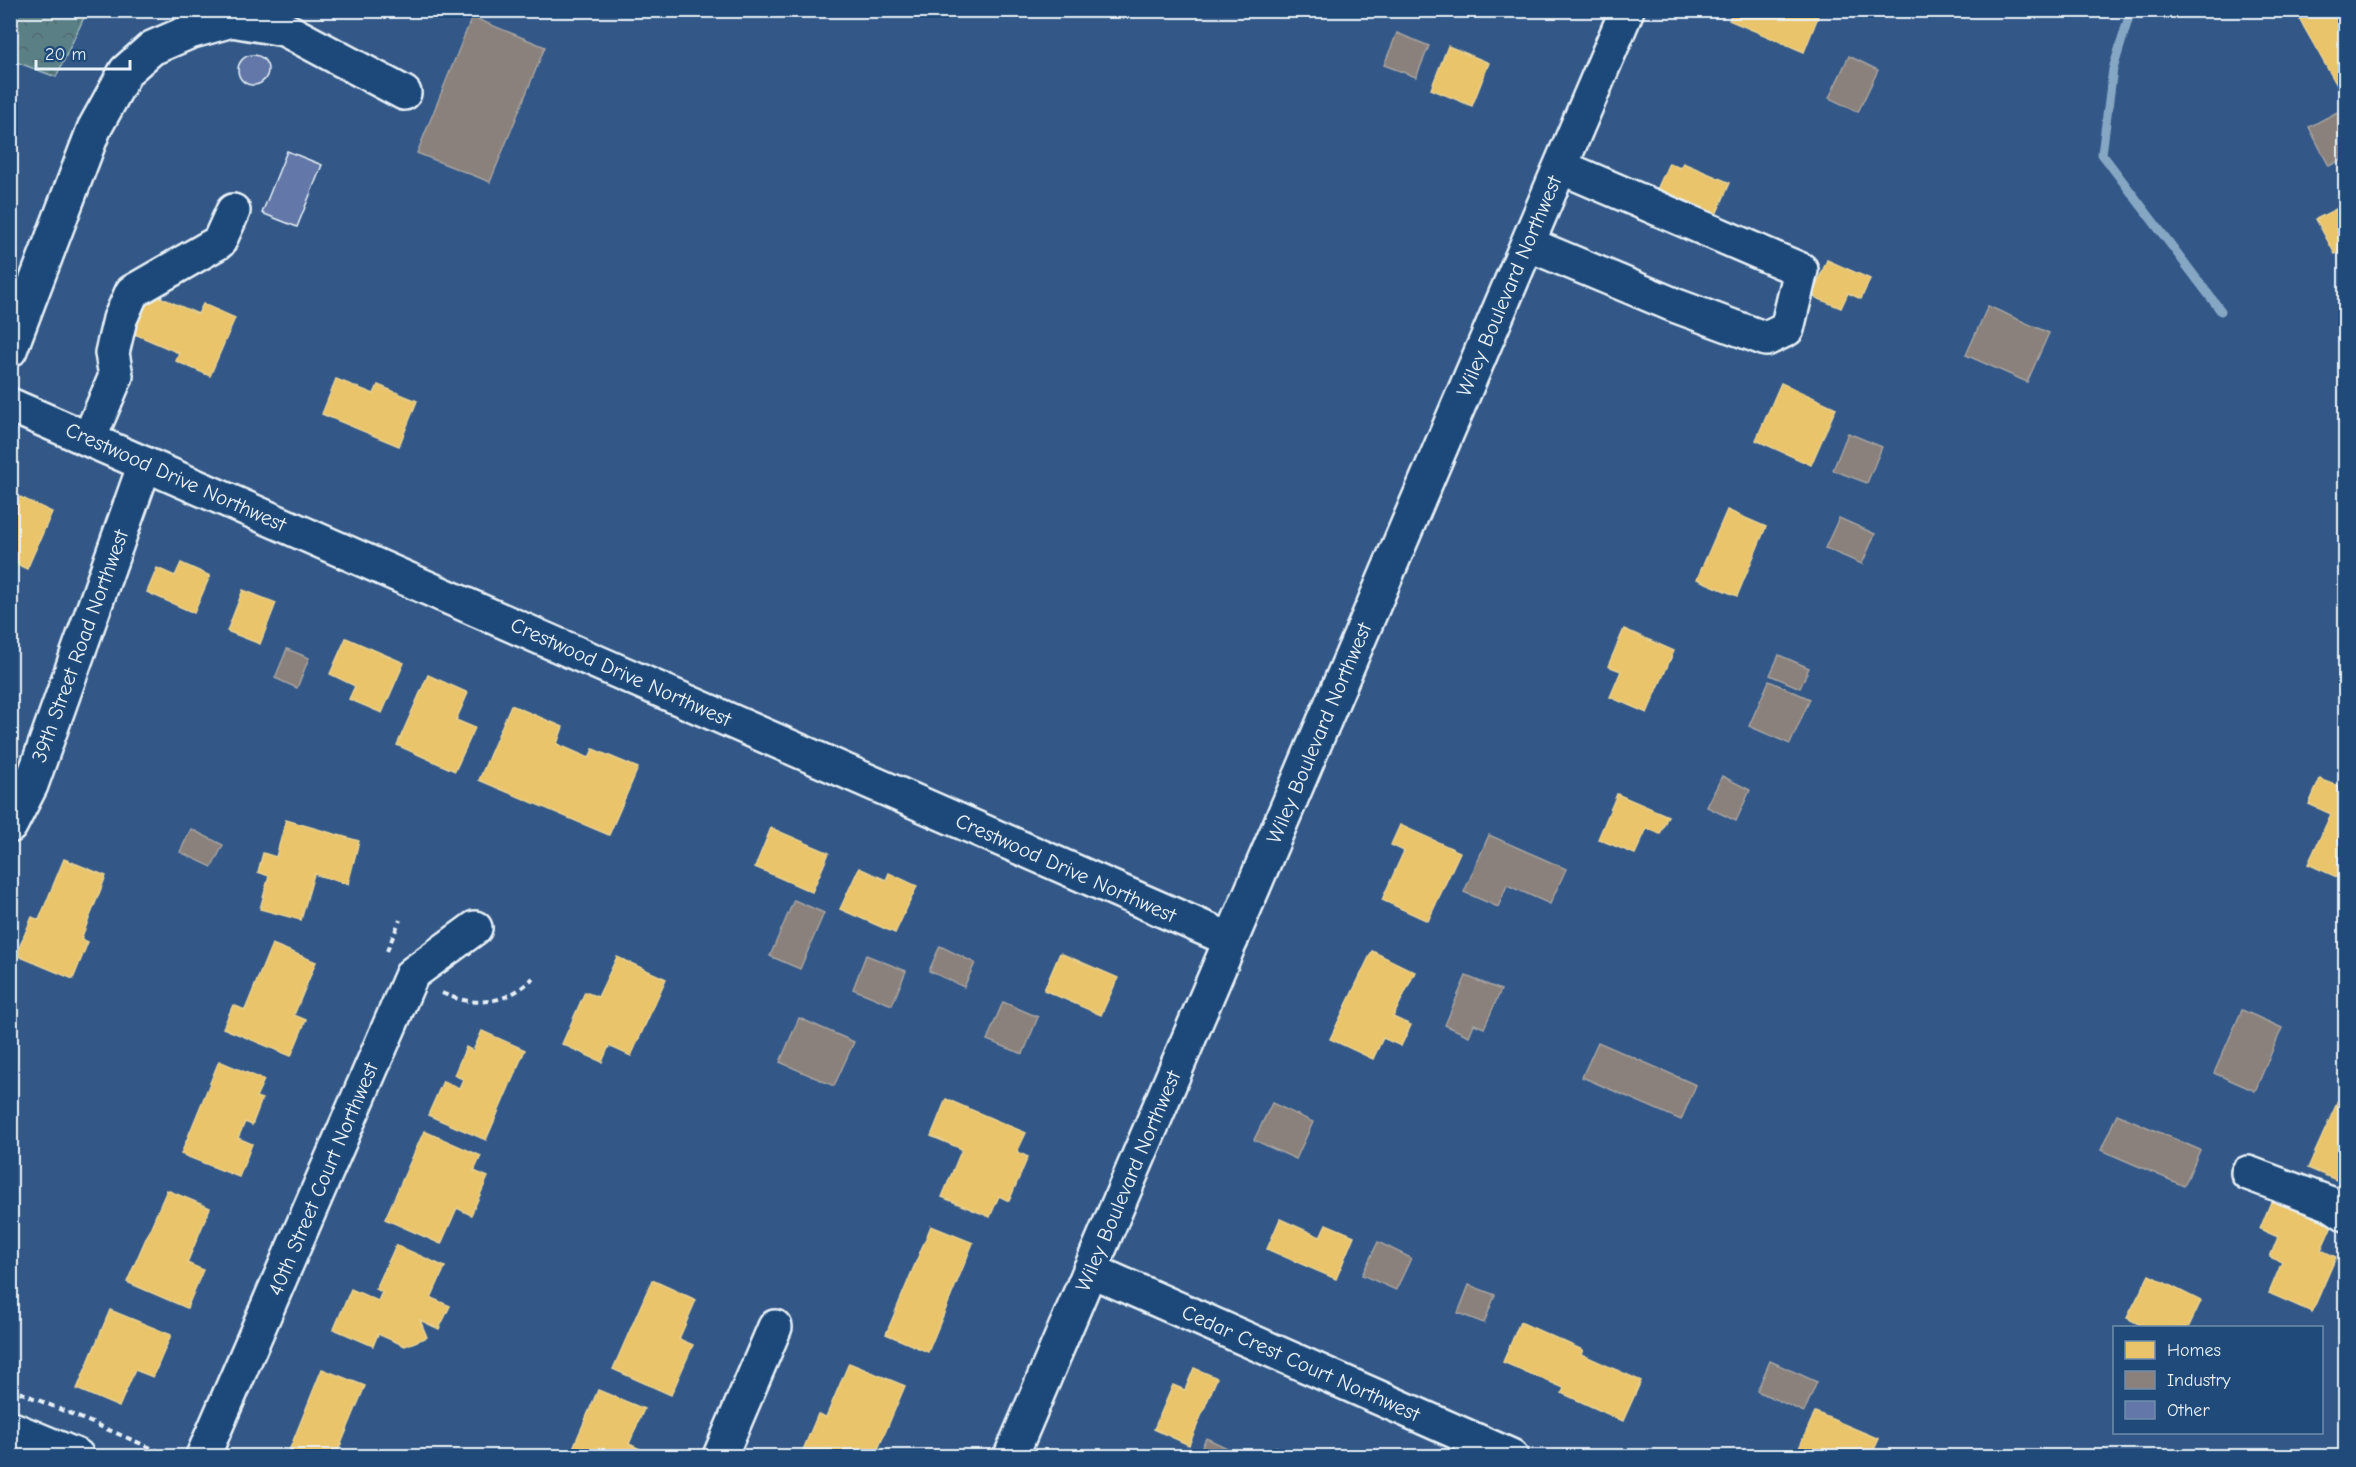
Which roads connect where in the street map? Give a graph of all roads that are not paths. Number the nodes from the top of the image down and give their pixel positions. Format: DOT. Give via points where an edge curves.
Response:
graph roads {
  1 [pos="1627,10"];
  2 [pos="404,93"];
  3 [pos="1561,166"];
  4 [pos="233,211"];
  5 [pos="1528,244"];
  6 [pos="10,350"];
  7 [pos="10,405"];
  8 [pos="89,439"];
  9 [pos="145,464"];
  10 [pos="10,826"];
  11 [pos="475,928"];
  12 [pos="1231,940"];
  13 [pos="2248,1173"];
  14 [pos="2346,1214"];
  15 [pos="1090,1270"];
  16 [pos="775,1327"];
  17 [pos="10,1428"];
  18 [pos="77,1456"];
  19 [pos="203,1456"];
  20 [pos="720,1456"];
  21 [pos="1011,1456"];
  22 [pos="1511,1456"];
  1 -- 3 [label="street, Wiley Boulevard Northwest"];
  2 -- 6 [label="street" via="284,29 232,20 152,48 126,71 94,129"];
  3 -- 5 [label="street, Wiley Boulevard Northwest"];
  3 -- 5 [label="street" via="1801,270 1787,329 1766,339"];
  4 -- 8 [label="street" via="219,242 132,292 112,353 116,376"];
  5 -- 12 [label="street, Wiley Boulevard Northwest"];
  7 -- 8 [label="street, Crestwood Drive Northwest"];
  8 -- 9 [label="street, Crestwood Drive Northwest"];
  9 -- 10 [label="street, 39th Street Road Northwest" via="31,784"];
  9 -- 12 [label="street, Crestwood Drive Northwest"];
  11 -- 19 [label="street, 40th Street Court Northwest" via="412,974"];
  12 -- 15 [label="street, Wiley Boulevard Northwest"];
  13 -- 14 [label="street" via="2331,1204"];
  15 -- 21 [label="street, Wiley Boulevard Northwest"];
  15 -- 22 [label="street, Cedar Crest Court Northwest"];
  16 -- 20 [label="street"];
  17 -- 18 [label="street"];
}
